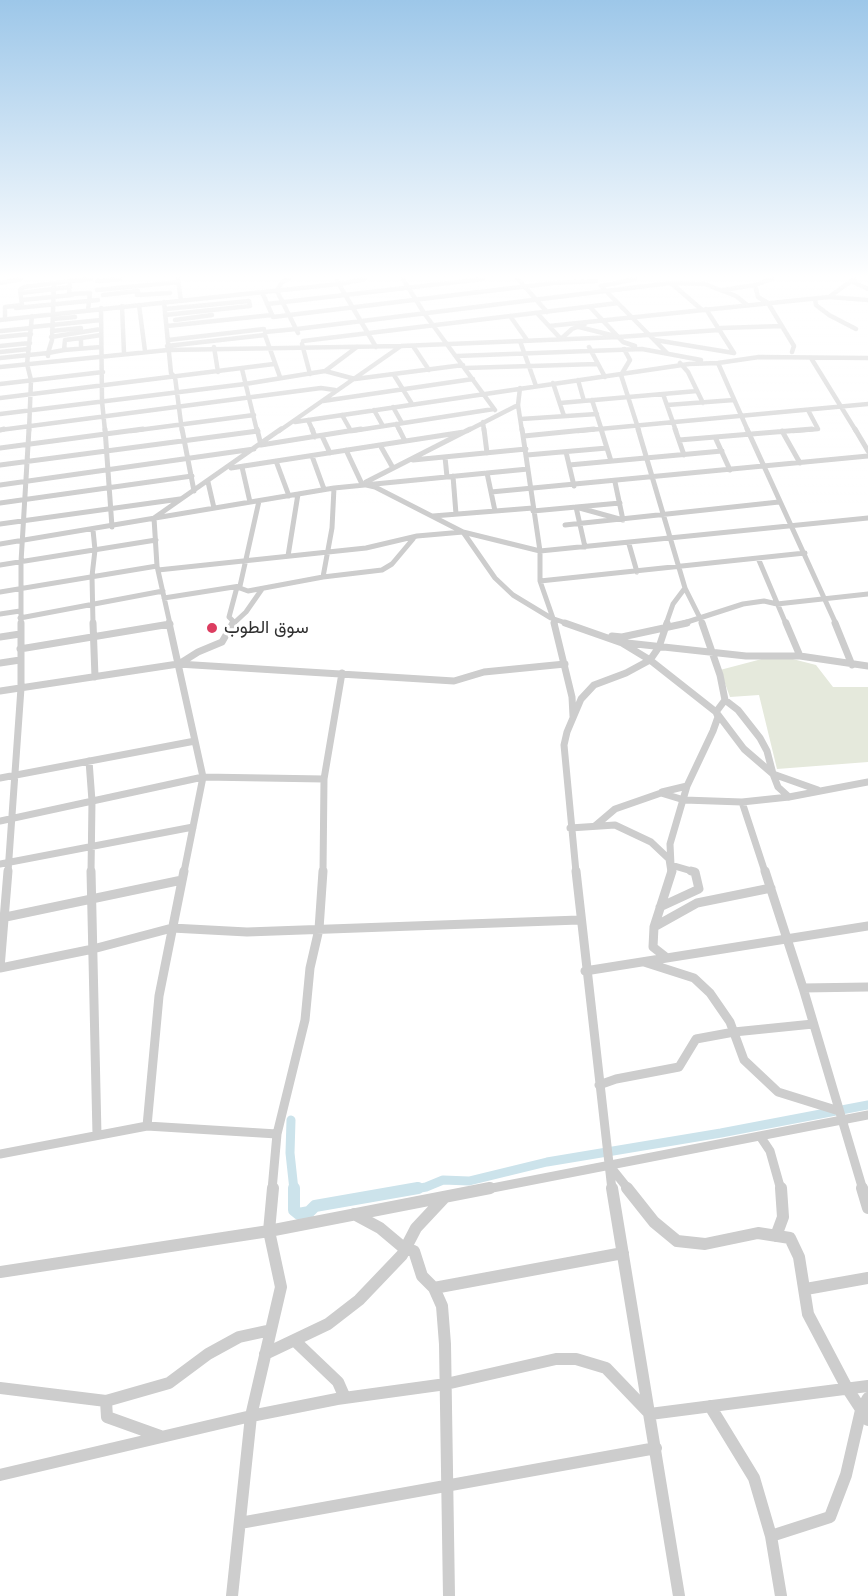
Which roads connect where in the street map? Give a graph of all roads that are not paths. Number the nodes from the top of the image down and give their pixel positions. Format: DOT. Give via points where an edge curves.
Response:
graph roads {
  1 [pos="15,353"];
  2 [pos="30,353"];
  3 [pos="91,353"];
  4 [pos="120,353"];
  5 [pos="169,353"];
  6 [pos="215,353"];
  7 [pos="270,353"];
  8 [pos="304,353"];
  9 [pos="349,353"];
  10 [pos="390,353"];
  11 [pos="417,353"];
  12 [pos="455,353"];
  13 [pos="513,353"];
  14 [pos="524,353"];
  15 [pos="592,353"];
  16 [pos="626,353"];
  17 [pos="734,353"];
  18 [pos="668,354"];
  19 [pos="101,356"];
  20 [pos="457,356"];
  21 [pos="740,358"];
  22 [pos="811,358"];
  23 [pos="868,358"];
  24 [pos="718,363"];
  25 [pos="274,364"];
  26 [pos="597,364"];
  27 [pos="683,365"];
  28 [pos="464,367"];
  29 [pos="529,367"];
  30 [pos="0,368"];
  31 [pos="242,369"];
  32 [pos="429,370"];
  33 [pos="325,371"];
  34 [pos="103,372"];
  35 [pos="218,372"];
  36 [pos="310,374"];
  37 [pos="394,375"];
  38 [pos="621,375"];
  39 [pos="175,377"];
  40 [pos="280,377"];
  41 [pos="605,377"];
  42 [pos="355,379"];
  43 [pos="473,379"];
  44 [pos="31,380"];
  45 [pos="578,380"];
  46 [pos="553,383"];
  47 [pos="0,384"];
  48 [pos="244,384"];
  49 [pos="104,386"];
  50 [pos="536,386"];
  51 [pos="520,388"];
  52 [pos="403,389"];
  53 [pos="335,390"];
  54 [pos="177,391"];
  55 [pos="697,391"];
  56 [pos="483,393"];
  57 [pos="31,394"];
  58 [pos="663,394"];
  59 [pos="628,397"];
  60 [pos="0,398"];
  61 [pos="249,398"];
  62 [pos="592,400"];
  63 [pos="734,400"];
  64 [pos="102,401"];
  65 [pos="321,401"];
  66 [pos="584,401"];
  67 [pos="560,403"];
  68 [pos="703,403"];
  69 [pos="412,404"];
  70 [pos="868,404"];
  71 [pos="518,405"];
  72 [pos="668,405"];
  73 [pos="841,406"];
  74 [pos="178,407"];
  75 [pos="393,407"];
  76 [pos="494,409"];
  77 [pos="30,410"];
  78 [pos="374,410"];
  79 [pos="808,410"];
  80 [pos="0,414"];
  81 [pos="597,414"];
  82 [pos="254,415"];
  83 [pos="342,415"];
  84 [pos="498,415"];
  85 [pos="104,416"];
  86 [pos="564,416"];
  87 [pos="742,416"];
  88 [pos="521,419"];
  89 [pos="308,420"];
  90 [pos="294,422"];
  91 [pos="483,422"];
  92 [pos="673,422"];
  93 [pos="183,424"];
  94 [pos="399,424"];
  95 [pos="29,426"];
  96 [pos="383,426"];
  97 [pos="637,426"];
  98 [pos="602,429"];
  99 [pos="0,430"];
  100 [pos="258,431"];
  101 [pos="351,431"];
  102 [pos="782,431"];
  103 [pos="464,432"];
  104 [pos="106,434"];
  105 [pos="750,434"];
  106 [pos="322,436"];
  107 [pos="524,436"];
  108 [pos="315,437"];
  109 [pos="715,437"];
  110 [pos="186,440"];
  111 [pos="679,440"];
  112 [pos="405,441"];
  113 [pos="28,444"];
  114 [pos="380,445"];
  115 [pos="0,447"];
  116 [pos="259,447"];
  117 [pos="607,448"];
  118 [pos="346,450"];
  119 [pos="108,451"];
  120 [pos="868,451"];
  121 [pos="526,452"];
  122 [pos="566,452"];
  123 [pos="722,452"];
  124 [pos="330,453"];
  125 [pos="487,453"];
  126 [pos="684,455"];
  127 [pos="312,456"];
  128 [pos="868,456"];
  129 [pos="445,457"];
  130 [pos="189,458"];
  131 [pos="648,458"];
  132 [pos="276,461"];
  133 [pos="405,461"];
  134 [pos="611,461"];
  135 [pos="27,462"];
  136 [pos="800,463"];
  137 [pos="0,465"];
  138 [pos="569,465"];
  139 [pos="242,467"];
  140 [pos="764,467"];
  141 [pos="393,468"];
  142 [pos="110,469"];
  143 [pos="226,469"];
  144 [pos="528,469"];
  145 [pos="730,470"];
  146 [pos="488,473"];
  147 [pos="192,476"];
  148 [pos="450,476"];
  149 [pos="654,478"];
  150 [pos="24,481"];
  151 [pos="208,482"];
  152 [pos="615,482"];
  153 [pos="0,484"];
  154 [pos="362,484"];
  155 [pos="574,486"];
  156 [pos="110,488"];
  157 [pos="334,488"];
  158 [pos="324,489"];
  159 [pos="530,490"];
  160 [pos="194,491"];
  161 [pos="491,492"];
  162 [pos="298,494"];
  163 [pos="289,496"];
  164 [pos="183,498"];
  165 [pos="24,500"];
  166 [pos="259,501"];
  167 [pos="250,502"];
  168 [pos="779,502"];
  169 [pos="0,503"];
  170 [pos="621,503"];
  171 [pos="110,507"];
  172 [pos="576,507"];
  173 [pos="214,508"];
  174 [pos="533,509"];
  175 [pos="495,511"];
  176 [pos="456,514"];
  177 [pos="432,516"];
  178 [pos="663,516"];
  179 [pos="154,518"];
  180 [pos="868,518"];
  181 [pos="623,520"];
  182 [pos="23,521"];
  183 [pos="0,524"];
  184 [pos="579,524"];
  185 [pos="566,525"];
  186 [pos="791,526"];
  187 [pos="112,527"];
  188 [pos="93,530"];
  189 [pos="463,532"];
  190 [pos="417,536"];
  191 [pos="671,539"];
  192 [pos="22,540"];
  193 [pos="156,540"];
  194 [pos="0,544"];
  195 [pos="629,544"];
  196 [pos="585,547"];
  197 [pos="95,550"];
  198 [pos="540,551"];
  199 [pos="805,553"];
  200 [pos="326,554"];
  201 [pos="288,556"];
  202 [pos="758,558"];
  203 [pos="246,560"];
  204 [pos="21,562"];
  205 [pos="0,565"];
  206 [pos="679,567"];
  207 [pos="158,568"];
  208 [pos="637,572"];
  209 [pos="92,576"];
  210 [pos="324,577"];
  211 [pos="540,581"];
  212 [pos="237,587"];
  213 [pos="20,588"];
  214 [pos="685,588"];
  215 [pos="262,589"];
  216 [pos="0,592"];
  217 [pos="868,594"];
  218 [pos="164,595"];
  219 [pos="826,599"];
  220 [pos="777,604"];
  221 [pos="93,605"];
  222 [pos="0,614"];
  223 [pos="20,615"];
  224 [pos="551,618"];
  225 [pos="701,619"];
  226 [pos="234,622"];
  227 [pos="170,624"];
  228 [pos="664,629"];
  229 [pos="20,634"];
  230 [pos="596,635"];
  231 [pos="0,637"];
  232 [pos="93,637"];
  233 [pos="622,643"];
  234 [pos="659,647"];
  235 [pos="20,649"];
  236 [pos="712,653"];
  237 [pos="800,656"];
  238 [pos="21,660"];
  239 [pos="650,660"];
  240 [pos="0,663"];
  241 [pos="178,664"];
  242 [pos="565,664"];
  243 [pos="852,664"];
  244 [pos="868,666"];
  245 [pos="342,672"];
  246 [pos="94,676"];
  247 [pos="21,688"];
  248 [pos="0,691"];
  249 [pos="725,700"];
  250 [pos="716,712"];
  251 [pos="572,722"];
  252 [pos="195,741"];
  253 [pos="89,761"];
  254 [pos="773,774"];
  255 [pos="16,775"];
  256 [pos="203,777"];
  257 [pos="0,778"];
  258 [pos="324,779"];
  259 [pos="868,782"];
  260 [pos="687,786"];
  261 [pos="820,791"];
  262 [pos="661,793"];
  263 [pos="789,797"];
  264 [pos="684,800"];
  265 [pos="92,801"];
  266 [pos="742,802"];
  267 [pos="12,819"];
  268 [pos="0,821"];
  269 [pos="595,826"];
  270 [pos="193,827"];
  271 [pos="570,828"];
  272 [pos="92,847"];
  273 [pos="4,863"];
  274 [pos="671,865"];
  275 [pos="182,880"];
  276 [pos="771,888"];
  277 [pos="91,900"];
  278 [pos="660,907"];
  279 [pos="2,918"];
  280 [pos="579,920"];
  281 [pos="868,926"];
  282 [pos="654,927"];
  283 [pos="172,928"];
  284 [pos="319,929"];
  285 [pos="786,939"];
  286 [pos="93,949"];
  287 [pos="667,958"];
  288 [pos="642,962"];
  289 [pos="0,968"];
  290 [pos="585,970"];
  291 [pos="868,987"];
  292 [pos="803,988"];
  293 [pos="813,1024"];
  294 [pos="734,1032"];
  295 [pos="599,1086"];
  296 [pos="868,1115"];
  297 [pos="840,1116"];
  298 [pos="147,1126"];
  299 [pos="277,1134"];
  300 [pos="97,1135"];
  301 [pos="760,1136"];
  302 [pos="0,1154"];
  303 [pos="608,1164"];
  304 [pos="446,1196"];
  305 [pos="868,1208"];
  306 [pos="354,1214"];
  307 [pos="269,1231"];
  308 [pos="776,1236"];
  309 [pos="405,1249"];
  310 [pos="623,1253"];
  311 [pos="0,1272"];
  312 [pos="868,1278"];
  313 [pos="434,1288"];
  314 [pos="806,1289"];
  315 [pos="271,1330"];
  316 [pos="295,1341"];
  317 [pos="265,1354"];
  318 [pos="446,1384"];
  319 [pos="868,1386"];
  320 [pos="0,1388"];
  321 [pos="847,1388"];
  322 [pos="345,1398"];
  323 [pos="868,1398"];
  324 [pos="106,1401"];
  325 [pos="710,1406"];
  326 [pos="650,1414"];
  327 [pos="865,1415"];
  328 [pos="251,1416"];
  329 [pos="161,1437"];
  330 [pos="656,1448"];
  331 [pos="0,1474"];
  332 [pos="446,1486"];
  333 [pos="240,1523"];
  334 [pos="771,1536"];
  335 [pos="232,1596"];
  336 [pos="449,1596"];
  337 [pos="680,1596"];
  338 [pos="781,1596"];
  1 -- 30 [label="street"];
  2 -- 44 [label="street"];
  3 -- 19 [label="street"];
  4 -- 19 [label="street"];
  5 -- 39 [label="street" via="171,374"];
  6 -- 35 [label="street"];
  7 -- 25 [label="street"];
  8 -- 36 [label="street"];
  9 -- 33 [label="street"];
  10 -- 42 [label="street"];
  11 -- 32 [label="street"];
  12 -- 20 [label="street"];
  13 -- 20 [label="street"];
  14 -- 29 [label="street"];
  15 -- 26 [label="street"];
  16 -- 38 [label="street" via="630,360"];
  17 -- 21 [label="street"];
  18 -- 24 [label="street"];
  18 -- 27 [label="street"];
  19 -- 34 [label="street"];
  20 -- 28 [label="street"];
  21 -- 22 [label="street"];
  21 -- 24 [label="street"];
  22 -- 23 [label="street"];
  22 -- 73 [label="street"];
  24 -- 27 [label="street"];
  24 -- 63 [label="street"];
  25 -- 31 [label="street"];
  25 -- 40 [label="street"];
  26 -- 29 [label="street"];
  26 -- 41 [label="street"];
  27 -- 38 [label="street"];
  27 -- 55 [label="street"];
  28 -- 29 [label="street"];
  28 -- 32 [label="street"];
  28 -- 43 [label="street"];
  29 -- 50 [label="street"];
  31 -- 35 [label="street"];
  31 -- 48 [label="street"];
  32 -- 37 [label="street"];
  33 -- 36 [label="street"];
  33 -- 42 [label="street"];
  34 -- 44 [label="street"];
  34 -- 49 [label="street"];
  35 -- 39 [label="street"];
  36 -- 40 [label="street"];
  37 -- 42 [label="street"];
  37 -- 52 [label="street"];
  38 -- 41 [label="street"];
  38 -- 59 [label="street"];
  39 -- 49 [label="street"];
  39 -- 54 [label="street"];
  40 -- 48 [label="street"];
  41 -- 45 [label="street"];
  42 -- 53 [label="street"];
  43 -- 52 [label="street"];
  43 -- 56 [label="street"];
  44 -- 47 [label="street"];
  44 -- 57 [label="street"];
  45 -- 46 [label="street"];
  45 -- 66 [label="street"];
  46 -- 50 [label="street"];
  46 -- 67 [label="street"];
  48 -- 54 [label="street"];
  48 -- 61 [label="street"];
  49 -- 57 [label="street"];
  49 -- 64 [label="street"];
  50 -- 51 [label="street"];
  51 -- 56 [label="street"];
  51 -- 71 [label="street"];
  52 -- 65 [label="street"];
  52 -- 69 [label="street"];
  53 -- 61 [label="street" via="321,388"];
  53 -- 65 [label="street"];
  54 -- 64 [label="street"];
  54 -- 74 [label="street"];
  55 -- 58 [label="street"];
  55 -- 68 [label="street"];
  56 -- 69 [label="street"];
  56 -- 76 [label="street"];
  57 -- 60 [label="street"];
  57 -- 77 [label="street"];
  58 -- 59 [label="street"];
  58 -- 72 [label="street"];
  59 -- 62 [label="street"];
  59 -- 97 [label="street"];
  61 -- 74 [label="street"];
  61 -- 82 [label="street"];
  62 -- 66 [label="street"];
  62 -- 81 [label="street"];
  63 -- 68 [label="street"];
  63 -- 87 [label="street"];
  64 -- 77 [label="street"];
  64 -- 85 [label="street"];
  65 -- 90 [label="street"];
  66 -- 67 [label="street"];
  67 -- 86 [label="street"];
  68 -- 72 [label="street"];
  69 -- 75 [label="street"];
  70 -- 73 [label="street"];
  71 -- 84 [label="street"];
  71 -- 88 [label="street"];
  72 -- 92 [label="street"];
  73 -- 79 [label="street"];
  73 -- 120 [label="street"];
  74 -- 85 [label="street"];
  74 -- 93 [label="street"];
  75 -- 78 [label="street"];
  75 -- 94 [label="street"];
  76 -- 84 [label="street"];
  76 -- 94 [label="street"];
  77 -- 80 [label="street"];
  77 -- 95 [label="street"];
  78 -- 83 [label="street"];
  78 -- 96 [label="street"];
  79 -- 87 [label="street"];
  79 -- 102 [label="street" via="818,429"];
  81 -- 86 [label="street"];
  81 -- 98 [label="street"];
  82 -- 93 [label="street"];
  82 -- 100 [label="street"];
  83 -- 89 [label="street"];
  83 -- 101 [label="street"];
  84 -- 91 [label="street"];
  85 -- 95 [label="street"];
  85 -- 104 [label="street"];
  86 -- 88 [label="street"];
  87 -- 92 [label="street"];
  87 -- 105 [label="street"];
  88 -- 107 [label="street"];
  89 -- 90 [label="street"];
  89 -- 108 [label="street"];
  90 -- 116 [label="street"];
  91 -- 103 [label="street"];
  91 -- 125 [label="street"];
  92 -- 97 [label="street"];
  92 -- 111 [label="street"];
  93 -- 104 [label="street"];
  93 -- 110 [label="street"];
  94 -- 96 [label="street"];
  94 -- 112 [label="street"];
  95 -- 99 [label="street"];
  95 -- 113 [label="street"];
  96 -- 101 [label="street"];
  97 -- 98 [label="street"];
  97 -- 131 [label="street"];
  98 -- 107 [label="street"];
  98 -- 117 [label="street"];
  100 -- 110 [label="street"];
  100 -- 116 [label="street"];
  101 -- 106 [label="street"];
  102 -- 105 [label="street"];
  102 -- 136 [label="street"];
  103 -- 112 [label="street"];
  103 -- 133 [label="street"];
  104 -- 113 [label="street"];
  104 -- 119 [label="street"];
  105 -- 109 [label="street"];
  105 -- 140 [label="street"];
  106 -- 108 [label="street"];
  106 -- 124 [label="street"];
  107 -- 121 [label="street"];
  108 -- 116 [label="street"];
  109 -- 111 [label="street"];
  109 -- 123 [label="street"];
  110 -- 119 [label="street"];
  110 -- 130 [label="street"];
  111 -- 126 [label="street"];
  112 -- 114 [label="street"];
  113 -- 115 [label="street"];
  113 -- 135 [label="street"];
  114 -- 118 [label="street"];
  114 -- 141 [label="street"];
  116 -- 130 [label="street"];
  116 -- 143 [label="street"];
  117 -- 122 [label="street"];
  117 -- 134 [label="street"];
  118 -- 124 [label="street"];
  118 -- 154 [label="street"];
  119 -- 135 [label="street"];
  119 -- 142 [label="street"];
  121 -- 122 [label="street"];
  121 -- 125 [label="street"];
  121 -- 144 [label="street"];
  122 -- 138 [label="street"];
  123 -- 126 [label="street"];
  123 -- 145 [label="street"];
  124 -- 127 [label="street"];
  125 -- 129 [label="street"];
  126 -- 131 [label="street"];
  127 -- 132 [label="street"];
  127 -- 158 [label="street"];
  128 -- 136 [label="street"];
  129 -- 133 [label="street"];
  129 -- 148 [label="street"];
  130 -- 142 [label="street"];
  130 -- 147 [label="street"];
  131 -- 134 [label="street"];
  131 -- 149 [label="street"];
  132 -- 139 [label="street"];
  132 -- 163 [label="street"];
  133 -- 141 [label="street"];
  134 -- 138 [label="street"];
  135 -- 137 [label="street"];
  135 -- 150 [label="street"];
  136 -- 140 [label="street"];
  138 -- 155 [label="street"];
  139 -- 143 [label="street"];
  139 -- 167 [label="street"];
  140 -- 145 [label="street"];
  140 -- 168 [label="street"];
  141 -- 154 [label="street"];
  142 -- 150 [label="street"];
  142 -- 156 [label="street"];
  143 -- 151 [label="street"];
  144 -- 146 [label="street"];
  144 -- 159 [label="street"];
  145 -- 149 [label="street"];
  146 -- 148 [label="street"];
  146 -- 161 [label="street"];
  147 -- 156 [label="street"];
  147 -- 160 [label="street"];
  148 -- 154 [label="street"];
  148 -- 176 [label="street"];
  149 -- 152 [label="street"];
  149 -- 178 [label="street"];
  150 -- 153 [label="street"];
  150 -- 165 [label="street"];
  151 -- 160 [label="street"];
  151 -- 173 [label="street"];
  152 -- 155 [label="street"];
  152 -- 170 [label="street"];
  154 -- 157 [label="street"];
  154 -- 177 [label="street"];
  155 -- 159 [label="street"];
  156 -- 165 [label="street"];
  156 -- 171 [label="street"];
  157 -- 158 [label="street"];
  157 -- 200 [label="street"];
  158 -- 162 [label="street"];
  159 -- 161 [label="street"];
  159 -- 174 [label="street"];
  160 -- 164 [label="street"];
  161 -- 175 [label="street"];
  162 -- 163 [label="street"];
  162 -- 201 [label="street"];
  163 -- 166 [label="street"];
  164 -- 171 [label="street"];
  164 -- 179 [label="street"];
  165 -- 169 [label="street"];
  165 -- 182 [label="street"];
  166 -- 167 [label="street"];
  166 -- 203 [label="street"];
  167 -- 173 [label="street"];
  168 -- 178 [label="street"];
  168 -- 186 [label="street"];
  170 -- 172 [label="street"];
  170 -- 181 [label="street"];
  171 -- 182 [label="street"];
  171 -- 187 [label="street"];
  172 -- 174 [label="street"];
  172 -- 181 [label="street"];
  172 -- 184 [label="street"];
  173 -- 179 [label="street"];
  174 -- 175 [label="street"];
  174 -- 198 [label="street"];
  175 -- 176 [label="street"];
  176 -- 177 [label="street"];
  177 -- 189 [label="street"];
  178 -- 181 [label="street"];
  178 -- 191 [label="street"];
  179 -- 187 [label="street"];
  179 -- 193 [label="street"];
  180 -- 186 [label="street"];
  181 -- 184 [label="street"];
  182 -- 183 [label="street"];
  182 -- 192 [label="street"];
  184 -- 185 [label="street"];
  184 -- 196 [label="street"];
  186 -- 191 [label="street"];
  186 -- 199 [label="street"];
  187 -- 188 [label="street"];
  188 -- 192 [label="street"];
  188 -- 197 [label="street"];
  189 -- 190 [label="street"];
  189 -- 198 [label="street"];
  189 -- 224 [label="street" via="503,587"];
  190 -- 200 [label="street"];
  190 -- 210 [label="street" via="398,559 382,570"];
  191 -- 195 [label="street"];
  191 -- 206 [label="street"];
  192 -- 194 [label="street"];
  192 -- 204 [label="street"];
  193 -- 197 [label="street"];
  193 -- 207 [label="street"];
  195 -- 196 [label="street"];
  195 -- 208 [label="street"];
  196 -- 198 [label="street"];
  197 -- 204 [label="street"];
  197 -- 209 [label="street"];
  198 -- 211 [label="street"];
  199 -- 202 [label="street"];
  199 -- 219 [label="street"];
  200 -- 201 [label="street"];
  200 -- 210 [label="street"];
  201 -- 203 [label="street"];
  202 -- 206 [label="street"];
  202 -- 220 [label="street"];
  203 -- 207 [label="street"];
  203 -- 212 [label="street" via="242,583"];
  204 -- 205 [label="street"];
  204 -- 213 [label="street"];
  206 -- 208 [label="street"];
  206 -- 214 [label="street"];
  207 -- 209 [label="street"];
  207 -- 218 [label="street"];
  208 -- 211 [label="street"];
  209 -- 213 [label="street"];
  209 -- 221 [label="street"];
  210 -- 215 [label="street"];
  211 -- 224 [label="street"];
  212 -- 215 [label="street" via="248,591"];
  212 -- 218 [label="street"];
  212 -- 226 [label="street" via="229,617"];
  213 -- 216 [label="street"];
  213 -- 223 [label="street"];
  214 -- 225 [label="street"];
  214 -- 228 [label="street" via="673,604"];
  215 -- 226 [label="street"];
  217 -- 219 [label="street"];
  218 -- 221 [label="street"];
  218 -- 227 [label="street"];
  219 -- 220 [label="street"];
  219 -- 243 [label="street"];
  220 -- 225 [label="street" via="743,604"];
  220 -- 237 [label="street"];
  221 -- 223 [label="street"];
  221 -- 232 [label="street"];
  222 -- 223 [label="street"];
  223 -- 229 [label="street"];
  224 -- 230 [label="street"];
  224 -- 242 [label="street"];
  225 -- 228 [label="street"];
  225 -- 236 [label="street"];
  226 -- 241 [label="street" via="222,642"];
  227 -- 232 [label="street"];
  227 -- 241 [label="street"];
  228 -- 230 [label="street" via="622,637"];
  228 -- 234 [label="street"];
  229 -- 231 [label="street"];
  229 -- 235 [label="street"];
  230 -- 233 [label="street"];
  232 -- 235 [label="street"];
  232 -- 246 [label="street"];
  233 -- 234 [label="street"];
  233 -- 239 [label="street"];
  234 -- 236 [label="street"];
  234 -- 239 [label="street"];
  235 -- 238 [label="street"];
  236 -- 237 [label="street"];
  236 -- 249 [label="street"];
  237 -- 243 [label="street"];
  238 -- 240 [label="street"];
  238 -- 247 [label="street"];
  239 -- 250 [label="street"];
  239 -- 251 [label="street" via="594,685 581,699"];
  241 -- 245 [label="street"];
  241 -- 246 [label="street"];
  241 -- 252 [label="street"];
  242 -- 245 [label="street" via="477,674 454,681"];
  242 -- 251 [label="street"];
  243 -- 244 [label="street"];
  245 -- 258 [label="street"];
  246 -- 247 [label="street"];
  247 -- 248 [label="street"];
  247 -- 255 [label="street"];
  249 -- 250 [label="street"];
  249 -- 254 [label="street" via="760,738"];
  250 -- 254 [label="street" via="744,749"];
  250 -- 260 [label="street" via="713,731"];
  251 -- 271 [label="street" via="564,745"];
  252 -- 253 [label="street"];
  252 -- 256 [label="street"];
  253 -- 255 [label="street"];
  253 -- 265 [label="street"];
  254 -- 261 [label="street"];
  254 -- 263 [label="street" via="778,787"];
  255 -- 257 [label="street"];
  255 -- 267 [label="street"];
  256 -- 258 [label="street"];
  256 -- 265 [label="street"];
  256 -- 270 [label="street"];
  258 -- 284 [label="street" via="325,849"];
  259 -- 261 [label="street"];
  260 -- 262 [label="street"];
  260 -- 264 [label="street"];
  261 -- 263 [label="street"];
  262 -- 264 [label="street"];
  262 -- 269 [label="street" via="615,809"];
  263 -- 266 [label="street"];
  264 -- 266 [label="street"];
  264 -- 274 [label="street" via="670,844"];
  265 -- 267 [label="street"];
  265 -- 272 [label="street"];
  266 -- 276 [label="street"];
  267 -- 268 [label="street"];
  267 -- 273 [label="street"];
  269 -- 271 [label="street"];
  269 -- 274 [label="street" via="615,825 651,842 662,850"];
  270 -- 272 [label="street"];
  270 -- 275 [label="street"];
  271 -- 280 [label="street"];
  272 -- 273 [label="street"];
  272 -- 277 [label="street"];
  273 -- 279 [label="street"];
  274 -- 278 [label="street"];
  274 -- 278 [label="street" via="695,872 699,889"];
  275 -- 277 [label="street"];
  275 -- 283 [label="street"];
  276 -- 282 [label="street" via="697,903"];
  276 -- 285 [label="street"];
  277 -- 279 [label="street"];
  277 -- 286 [label="street"];
  278 -- 282 [label="street"];
  279 -- 289 [label="street"];
  280 -- 284 [label="street"];
  280 -- 290 [label="street"];
  281 -- 285 [label="street"];
  282 -- 287 [label="street" via="653,947"];
  283 -- 284 [label="street" via="247,932"];
  283 -- 286 [label="street"];
  283 -- 298 [label="street" via="159,996"];
  284 -- 299 [label="street" via="305,1020"];
  285 -- 287 [label="street"];
  285 -- 292 [label="street"];
  286 -- 289 [label="street"];
  286 -- 300 [label="street"];
  287 -- 288 [label="street"];
  288 -- 290 [label="street"];
  288 -- 294 [label="street" via="694,978 710,993"];
  290 -- 295 [label="street"];
  291 -- 292 [label="street"];
  292 -- 293 [label="street"];
  293 -- 294 [label="street"];
  293 -- 297 [label="street"];
  294 -- 295 [label="street" via="696,1039 679,1067"];
  294 -- 297 [label="street" via="744,1060 778,1092"];
  295 -- 303 [label="street"];
  296 -- 297 [label="street"];
  297 -- 301 [label="street"];
  297 -- 305 [label="street"];
  298 -- 299 [label="street"];
  298 -- 300 [label="street"];
  299 -- 307 [label="street"];
  300 -- 302 [label="street"];
  301 -- 303 [label="street"];
  301 -- 308 [label="street" via="770,1151 782,1191 783,1217"];
  303 -- 304 [label="street"];
  303 -- 308 [label="street" via="654,1222 677,1241 705,1244 758,1233"];
  303 -- 310 [label="street"];
  304 -- 306 [label="street"];
  304 -- 309 [label="street" via="416,1228"];
  306 -- 307 [label="street"];
  306 -- 309 [label="street" via="380,1228"];
  307 -- 311 [label="street"];
  307 -- 315 [label="street" via="281,1287"];
  308 -- 314 [label="street" via="790,1238"];
  309 -- 313 [label="street" via="414,1251 422,1276"];
  309 -- 316 [label="street" via="359,1300 328,1324"];
  310 -- 313 [label="street"];
  310 -- 326 [label="street"];
  312 -- 314 [label="street"];
  313 -- 318 [label="street" via="442,1306"];
  314 -- 321 [label="street" via="808,1314"];
  315 -- 317 [label="street"];
  315 -- 324 [label="street" via="239,1337 169,1383"];
  316 -- 317 [label="street"];
  316 -- 322 [label="street" via="338,1382"];
  317 -- 328 [label="street"];
  318 -- 322 [label="street"];
  318 -- 326 [label="street" via="556,1359 576,1359 606,1368"];
  318 -- 332 [label="street"];
  319 -- 321 [label="street"];
  320 -- 324 [label="street"];
  321 -- 325 [label="street"];
  321 -- 327 [label="street"];
  322 -- 328 [label="street"];
  323 -- 327 [label="street"];
  324 -- 329 [label="street" via="107,1417"];
  325 -- 326 [label="street"];
  325 -- 334 [label="street" via="754,1478"];
  326 -- 330 [label="street"];
  327 -- 334 [label="street" via="830,1517"];
  328 -- 329 [label="street"];
  328 -- 333 [label="street"];
  329 -- 331 [label="street"];
  330 -- 332 [label="street"];
  330 -- 337 [label="street"];
  332 -- 333 [label="street"];
  332 -- 336 [label="street"];
  333 -- 335 [label="street"];
  334 -- 338 [label="street"];
}
